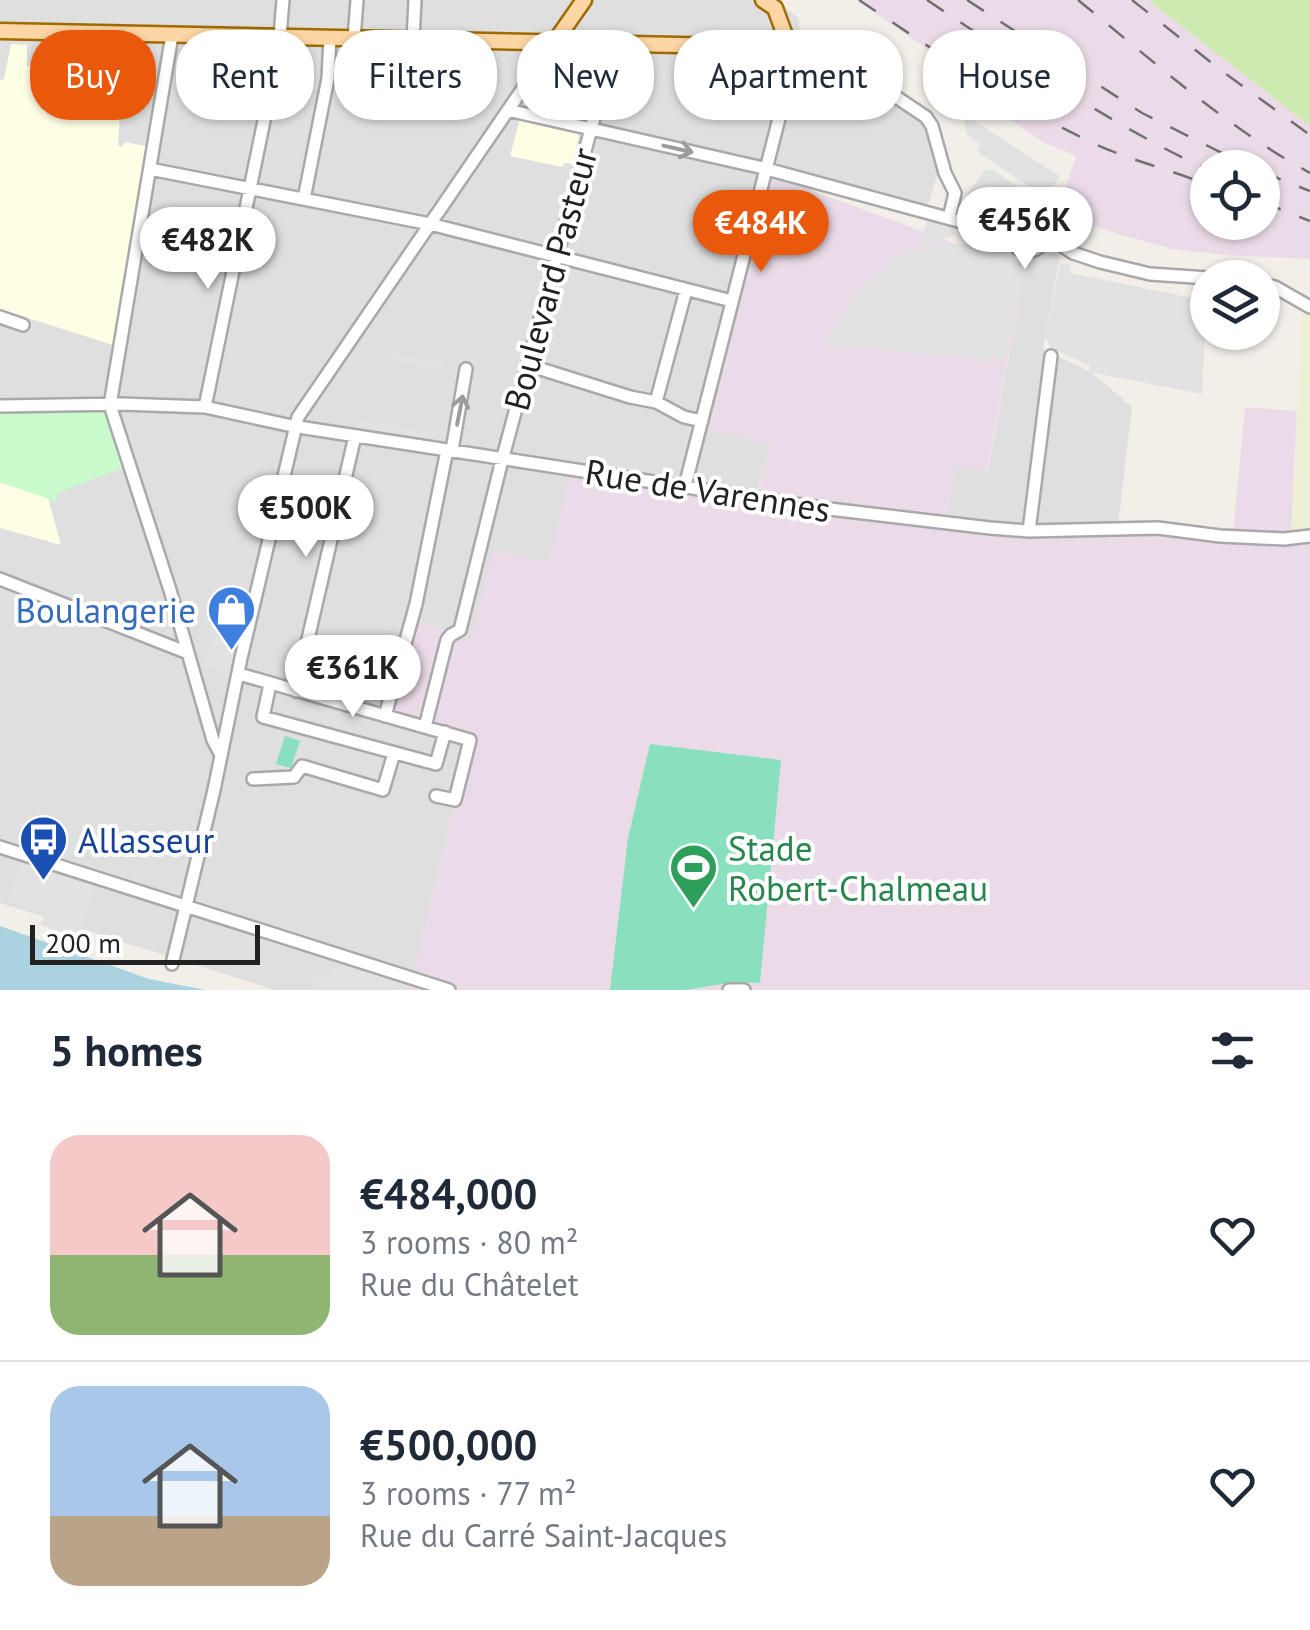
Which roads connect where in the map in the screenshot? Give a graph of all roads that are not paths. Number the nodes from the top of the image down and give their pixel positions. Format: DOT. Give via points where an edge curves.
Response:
graph roads {
  1 [pos="283,0"];
  2 [pos="356,0"];
  3 [pos="415,0"];
  4 [pos="584,0"];
  5 [pos="763,0"];
  6 [pos="281,30"];
  7 [pos="354,30"];
  8 [pos="414,30"];
  9 [pos="563,30"];
  10 [pos="783,30"];
  11 [pos="0,31"];
  12 [pos="172,34"];
  13 [pos="176,34"];
  14 [pos="314,38"];
  15 [pos="330,38"];
  16 [pos="334,38"];
  17 [pos="517,97"];
  18 [pos="903,102"];
  19 [pos="508,110"];
  20 [pos="264,120"];
  21 [pos="593,120"];
  22 [pos="776,120"];
  23 [pos="590,129"];
  24 [pos="766,168"];
  25 [pos="150,169"];
  26 [pos="250,188"];
  27 [pos="304,199"];
  28 [pos="951,213"];
  29 [pos="430,224"];
  30 [pos="1012,231"];
  31 [pos="1044,234"];
  32 [pos="1038,248"];
  33 [pos="1073,253"];
  34 [pos="556,256"];
  35 [pos="1190,277"];
  36 [pos="686,290"];
  37 [pos="1280,292"];
  38 [pos="732,301"];
  39 [pos="1310,308"];
  40 [pos="0,317"];
  41 [pos="22,324"];
  42 [pos="1051,356"];
  43 [pos="528,366"];
  44 [pos="466,369"];
  45 [pos="656,402"];
  46 [pos="110,405"];
  47 [pos="0,406"];
  48 [pos="205,406"];
  49 [pos="702,422"];
  50 [pos="296,426"];
  51 [pos="355,436"];
  52 [pos="450,450"];
  53 [pos="503,458"];
  54 [pos="685,486"];
  55 [pos="1029,531"];
  56 [pos="1310,536"];
  57 [pos="0,579"];
  58 [pos="188,652"];
  59 [pos="239,674"];
  60 [pos="270,684"];
  61 [pos="296,691"];
  62 [pos="386,716"];
  63 [pos="208,723"];
  64 [pos="426,727"];
  65 [pos="445,732"];
  66 [pos="226,734"];
  67 [pos="394,752"];
  68 [pos="221,755"];
  69 [pos="253,779"];
  70 [pos="436,796"];
  71 [pos="0,847"];
  72 [pos="186,905"];
  73 [pos="172,964"];
  74 [pos="448,990"];
  75 [pos="730,990"];
  76 [pos="744,990"];
  1 -- 6 [label="street"];
  2 -- 7 [label="street"];
  3 -- 8 [label="street"];
  4 -- 9 [label="main road"];
  5 -- 10 [label="main road" via="775,8"];
  11 -- 12 [label="main road"];
  12 -- 13 [label="main road"];
  12 -- 25 [label="street"];
  14 -- 15 [label="main road"];
  15 -- 16 [label="main road"];
  15 -- 27 [label="street"];
  17 -- 19 [label="street"];
  18 -- 28 [label="street" via="932,126 955,192"];
  19 -- 23 [label="street"];
  19 -- 29 [label="street"];
  20 -- 26 [label="street"];
  21 -- 23 [label="street, Boulevard Pasteur"];
  22 -- 24 [label="street"];
  23 -- 24 [label="street, one-way"];
  23 -- 34 [label="street, Boulevard Pasteur"];
  24 -- 28 [label="street"];
  24 -- 38 [label="street"];
  25 -- 26 [label="street"];
  25 -- 46 [label="street"];
  26 -- 27 [label="street"];
  26 -- 48 [label="street"];
  27 -- 29 [label="street"];
  28 -- 30 [label="street" via="984,228"];
  29 -- 34 [label="street"];
  29 -- 50 [label="street"];
  30 -- 31 [label="street" via="1030,219"];
  30 -- 32 [label="street" via="1018,249"];
  31 -- 32 [label="street"];
  31 -- 33 [label="street"];
  32 -- 33 [label="street"];
  33 -- 35 [label="street" via="1150,274"];
  34 -- 36 [label="street"];
  34 -- 43 [label="street, Boulevard Pasteur"];
  36 -- 38 [label="street"];
  36 -- 45 [label="street"];
  37 -- 39 [label="street"];
  38 -- 49 [label="street"];
  40 -- 41 [label="street"];
  42 -- 55 [label="street"];
  43 -- 45 [label="street"];
  43 -- 53 [label="street, Boulevard Pasteur"];
  52 -- 44 [label="street, one-way"];
  45 -- 49 [label="street"];
  46 -- 47 [label="street, Rue de Varennes"];
  46 -- 48 [label="street, Rue de Varennes"];
  46 -- 58 [label="street"];
  48 -- 50 [label="street, Rue de Varennes"];
  49 -- 54 [label="street"];
  50 -- 51 [label="street, Rue de Varennes"];
  50 -- 59 [label="street"];
  51 -- 52 [label="street, Rue de Varennes"];
  51 -- 61 [label="street"];
  52 -- 53 [label="street, Rue de Varennes"];
  52 -- 62 [label="street"];
  53 -- 54 [label="street, Rue de Varennes"];
  53 -- 64 [label="street, Boulevard Pasteur" via="460,630 447,640"];
  54 -- 55 [label="street, Rue de Varennes"];
  55 -- 56 [label="street, Rue de Varennes" via="1158,528 1252,538"];
  57 -- 58 [label="street"];
  58 -- 63 [label="street"];
  59 -- 60 [label="street"];
  59 -- 66 [label="street"];
  60 -- 61 [label="street"];
  60 -- 67 [label="street" via="263,717"];
  61 -- 62 [label="street"];
  62 -- 64 [label="street"];
  63 -- 66 [label="street"];
  63 -- 68 [label="street"];
  64 -- 65 [label="street"];
  65 -- 67 [label="street" via="436,764"];
  65 -- 70 [label="street" via="470,740 455,800"];
  66 -- 68 [label="street"];
  67 -- 69 [label="street" via="383,790 302,766 294,777"];
  68 -- 72 [label="street"];
  71 -- 72 [label="street"];
  72 -- 73 [label="street"];
  72 -- 74 [label="street"];
  75 -- 76 [label="street"];
}
